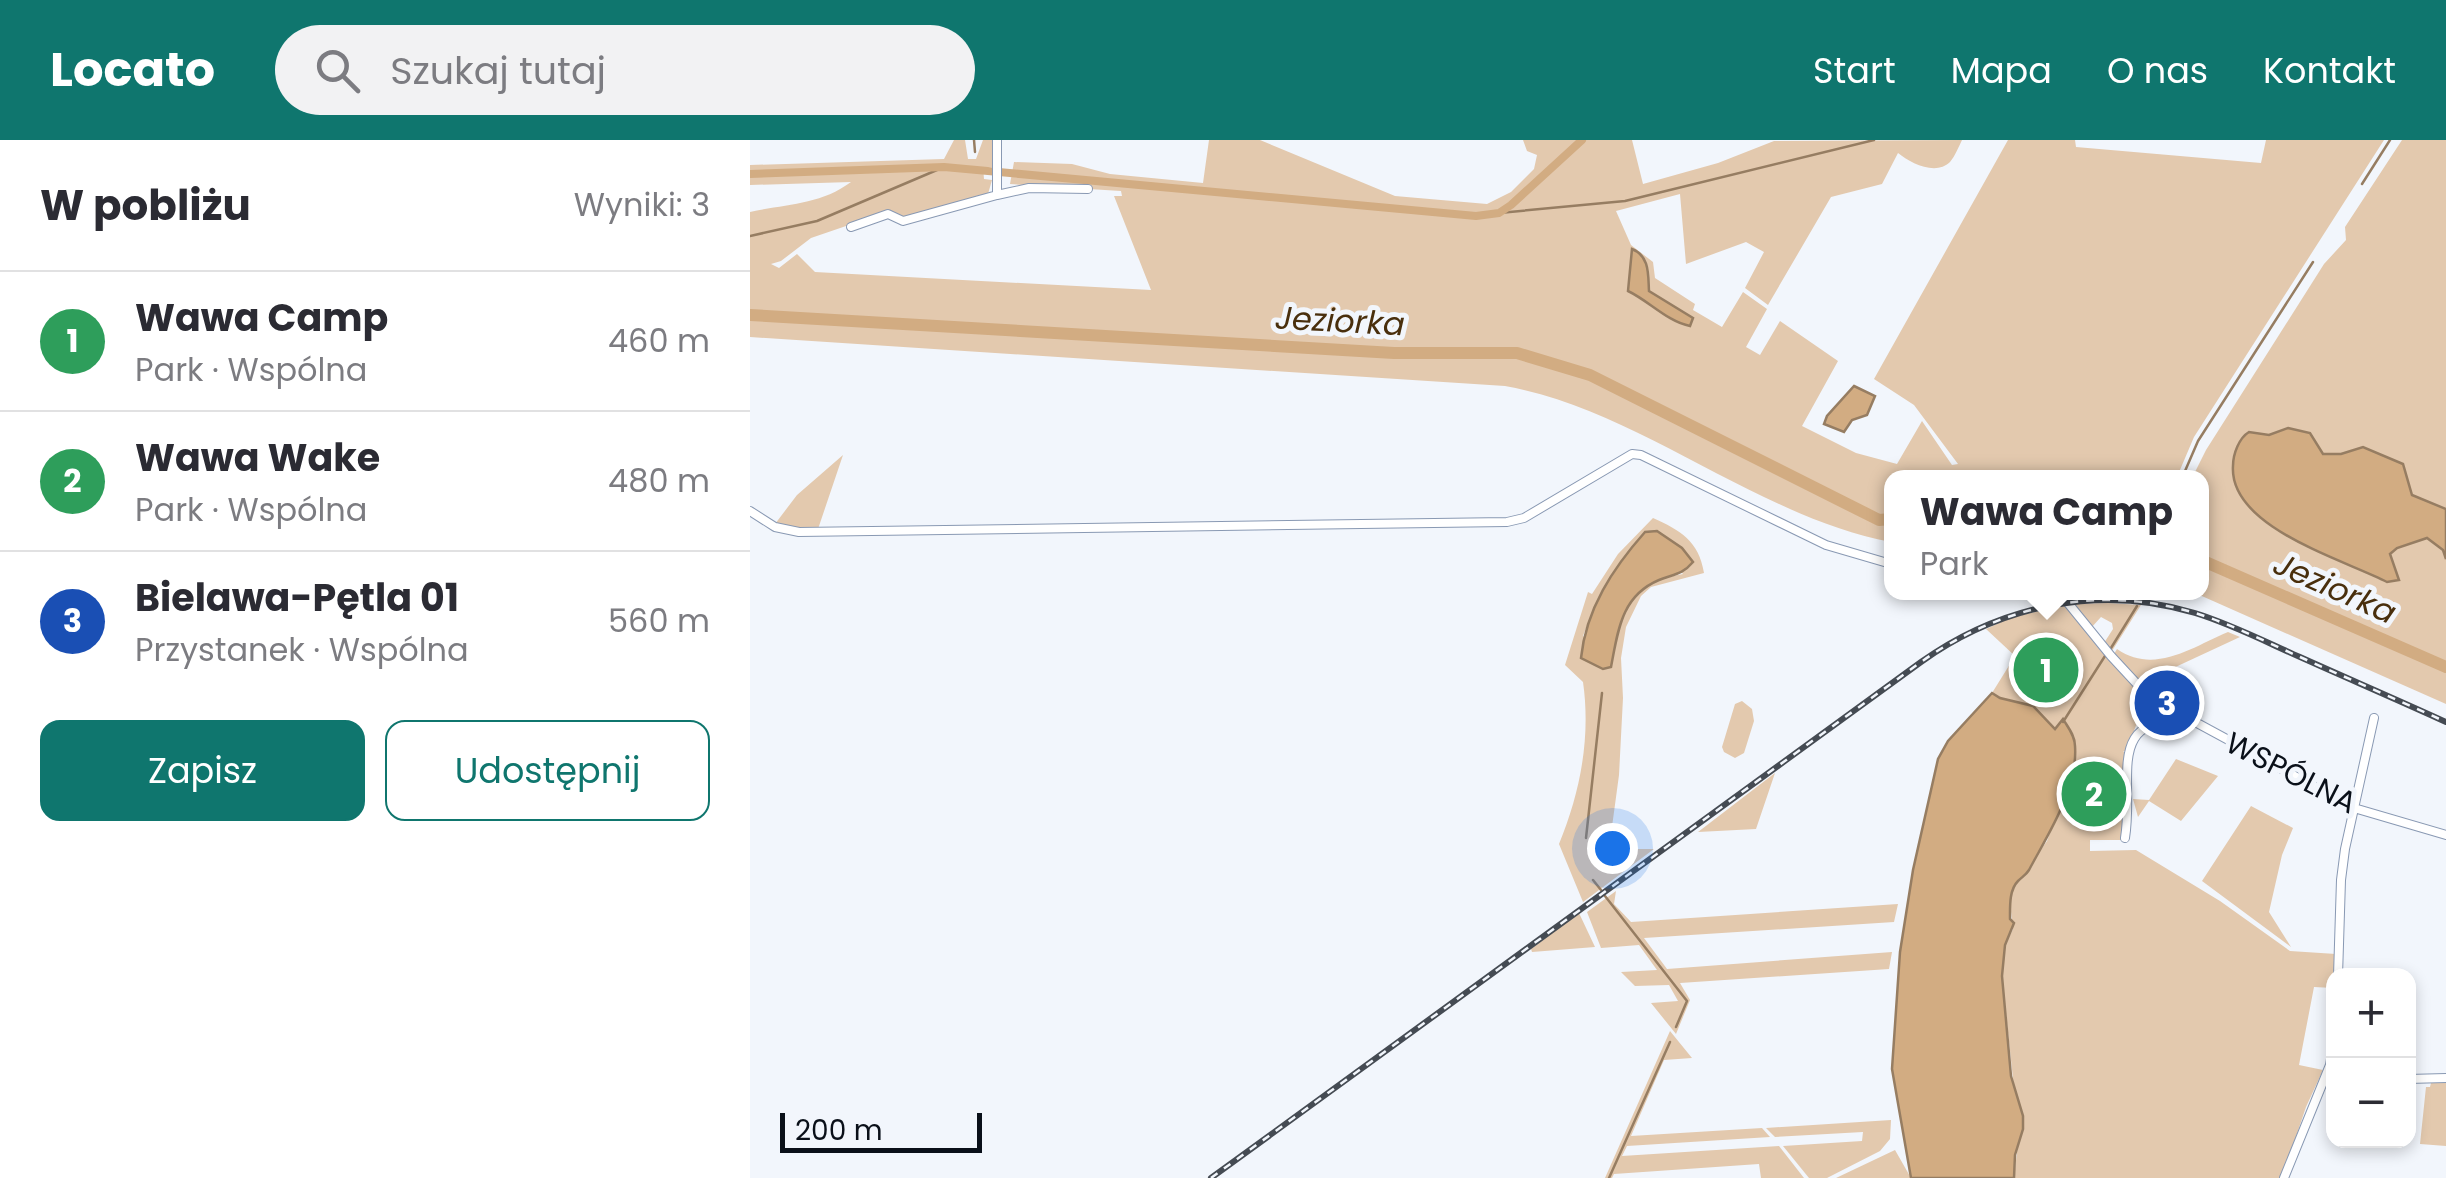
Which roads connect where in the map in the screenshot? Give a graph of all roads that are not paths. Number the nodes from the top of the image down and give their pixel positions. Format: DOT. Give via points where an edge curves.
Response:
graph roads {
  1 [pos="997,140"];
  2 [pos="1088,189"];
  3 [pos="997,190"];
  4 [pos="852,227"];
  5 [pos="750,511"];
  6 [pos="1884,562"];
  7 [pos="2066,600"];
  8 [pos="2374,718"];
  9 [pos="2196,723"];
  10 [pos="2354,808"];
  11 [pos="2446,835"];
  12 [pos="2125,838"];
  13 [pos="2338,968"];
  14 [pos="2446,1078"];
  15 [pos="2416,1079"];
  16 [pos="2326,1084"];
  17 [pos="2284,1178"];
  1 -- 3 [label="street"];
  2 -- 3 [label="street"];
  3 -- 4 [label="street" via="902,221 888,214"];
  5 -- 6 [label="street" via="799,532 1507,522 1635,454 1826,544"];
  7 -- 9 [label="street, WSPÓLNA" via="2130,679"];
  8 -- 10 [label="street"];
  9 -- 10 [label="street, WSPÓLNA"];
  9 -- 12 [label="street, WSPÓLNA" via="2157,720 2135,735 2128,753"];
  10 -- 11 [label="street, WSPÓLNA"];
  10 -- 13 [label="street" via="2341,880"];
  14 -- 15 [label="street"];
  16 -- 17 [label="street"];
}
